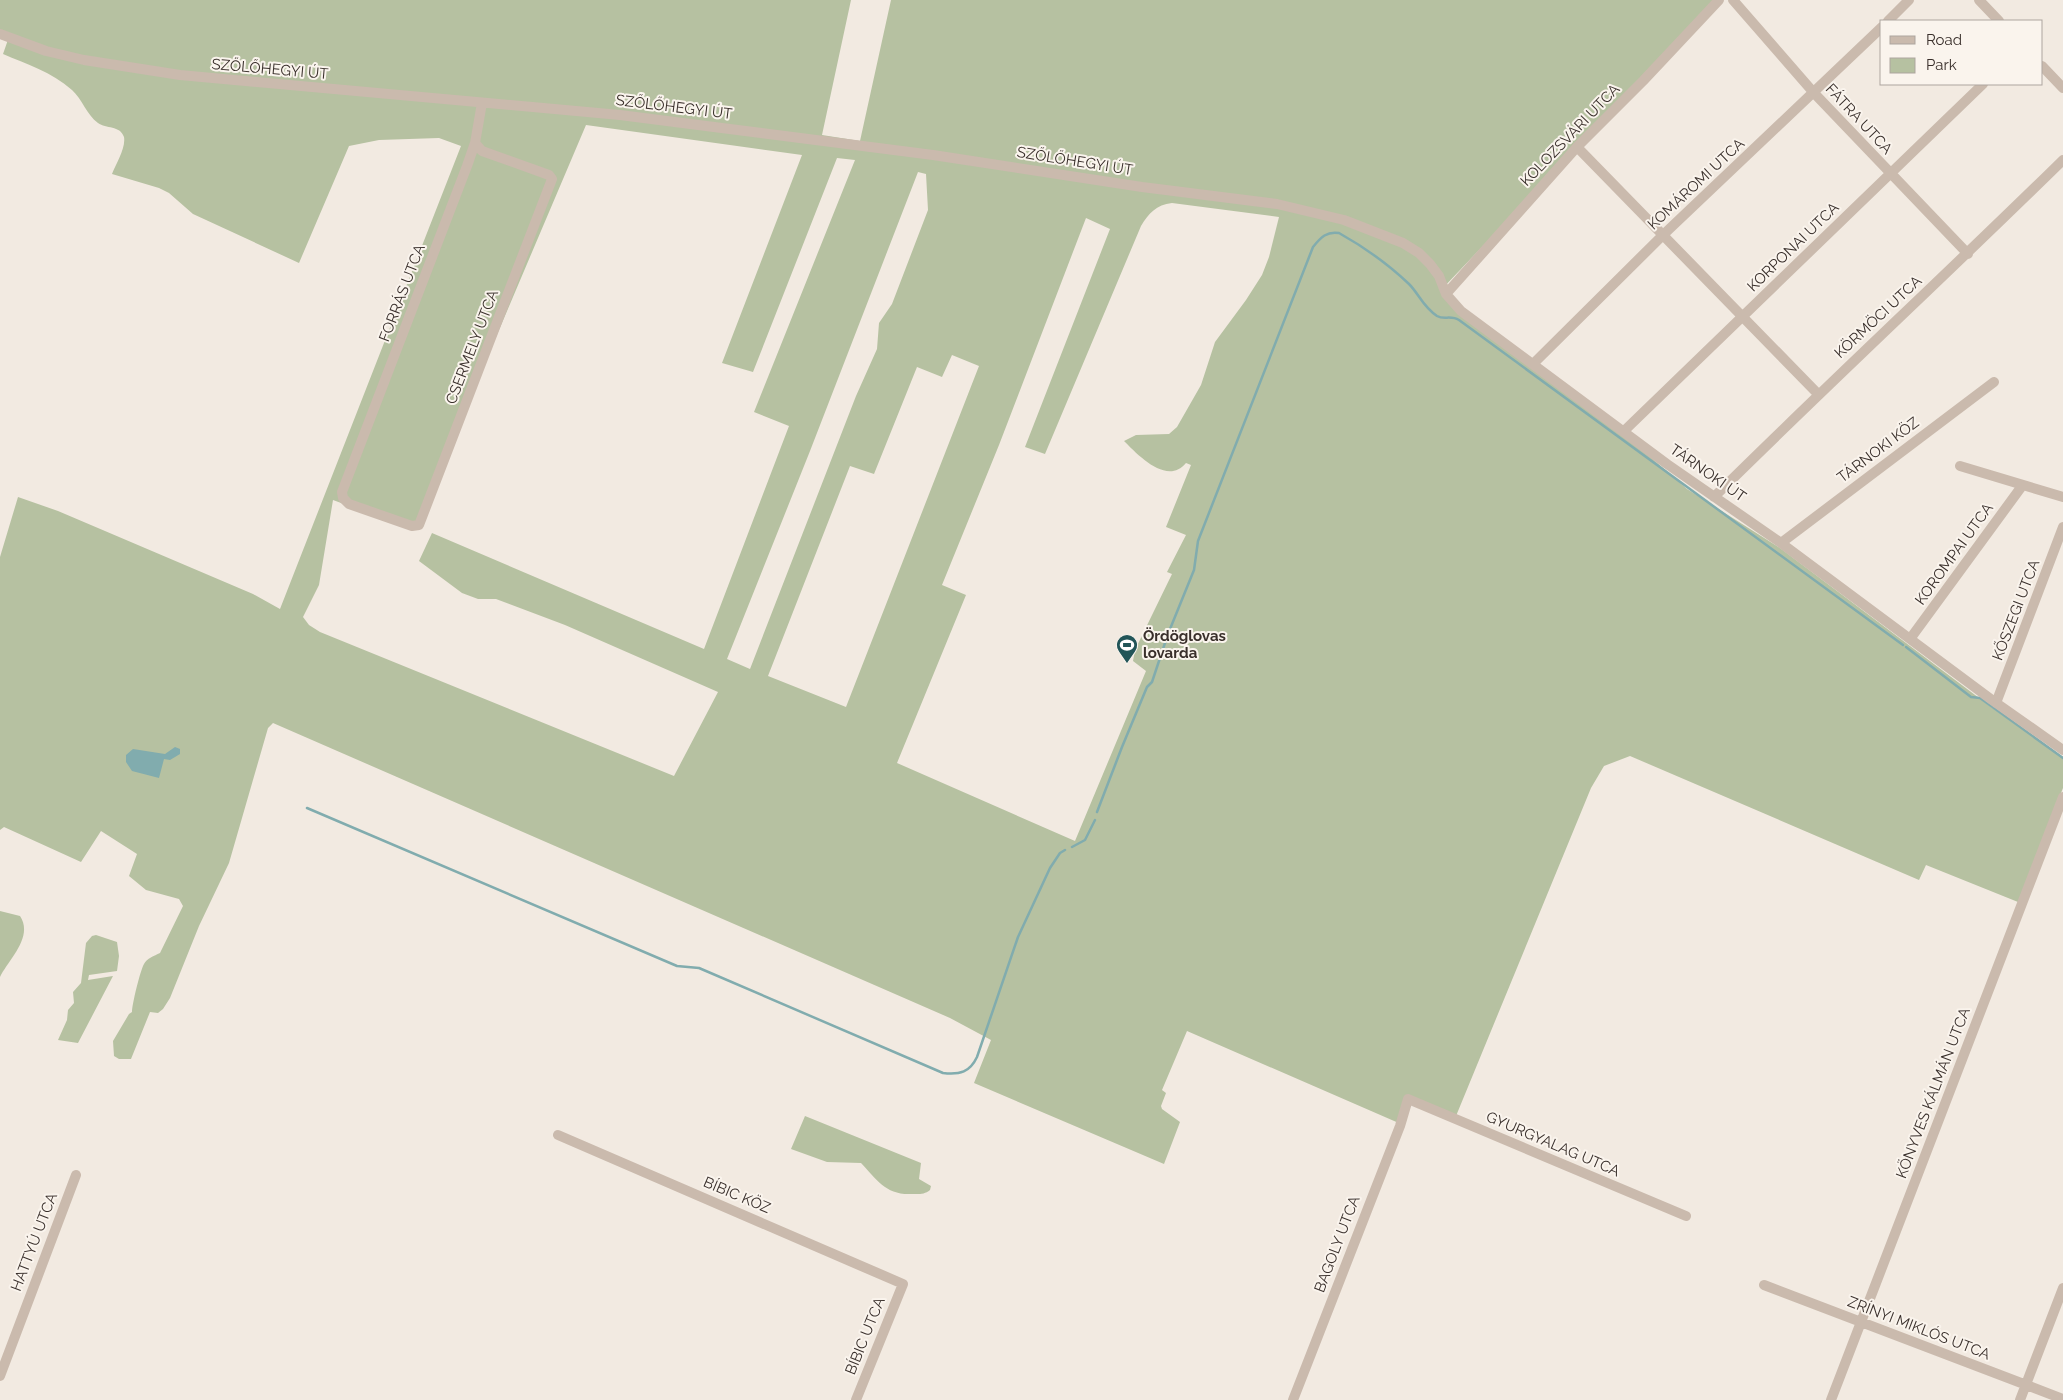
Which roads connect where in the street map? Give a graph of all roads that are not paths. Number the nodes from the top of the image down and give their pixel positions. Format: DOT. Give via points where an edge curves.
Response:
graph roads {
  1 [pos="1719,0"];
  2 [pos="1733,0"];
  3 [pos="1909,0"];
  4 [pos="1979,0"];
  5 [pos="1889,20"];
  6 [pos="1998,20"];
  7 [pos="1880,29"];
  8 [pos="0,34"];
  9 [pos="2043,67"];
  10 [pos="1982,85"];
  11 [pos="2063,88"];
  12 [pos="1814,93"];
  13 [pos="482,103"];
  14 [pos="475,143"];
  15 [pos="1577,147"];
  16 [pos="2063,160"];
  17 [pos="1891,174"];
  18 [pos="1344,220"];
  19 [pos="1663,235"];
  20 [pos="1968,254"];
  21 [pos="1446,294"];
  22 [pos="1742,315"];
  23 [pos="1533,364"];
  24 [pos="1994,382"];
  25 [pos="1818,394"];
  26 [pos="1624,432"];
  27 [pos="1960,466"];
  28 [pos="2022,486"];
  29 [pos="342,492"];
  30 [pos="1714,497"];
  31 [pos="2063,497"];
  32 [pos="2063,527"];
  33 [pos="1781,543"];
  34 [pos="1910,639"];
  35 [pos="1996,703"];
  36 [pos="2063,750"];
  37 [pos="2063,797"];
  38 [pos="1408,1099"];
  39 [pos="558,1135"];
  40 [pos="76,1175"];
  41 [pos="1686,1216"];
  42 [pos="903,1284"];
  43 [pos="1764,1285"];
  44 [pos="2063,1288"];
  45 [pos="1861,1323"];
  46 [pos="0,1376"];
  47 [pos="2026,1385"];
  48 [pos="2063,1399"];
  49 [pos="856,1400"];
  50 [pos="1293,1400"];
  51 [pos="1831,1400"];
  52 [pos="2020,1400"];
  1 -- 15 [label="street, KOLOZSVÁRI UTCA"];
  2 -- 12 [label="street, FÁTRA UTCA"];
  3 -- 5 [label="street"];
  4 -- 6 [label="street"];
  7 -- 12 [label="street, KOMÁROMI UTCA"];
  8 -- 13 [label="street, SZŐLŐHEGYI ÚT" via="46,51 84,60 180,76"];
  9 -- 11 [label="street"];
  10 -- 17 [label="street, KORPONAI UTCA"];
  12 -- 17 [label="street, FÁTRA UTCA"];
  12 -- 19 [label="street, KOMÁROMI UTCA"];
  13 -- 14 [label="street, FORRÁS UTCA"];
  13 -- 18 [label="street, SZŐLŐHEGYI ÚT" via="620,115 923,154 1277,204"];
  14 -- 29 [label="street, FORRÁS UTCA"];
  14 -- 29 [label="street, CSERMELY UTCA" via="477,148 488,154 549,175 552,179 550,186 419,526 349,504"];
  15 -- 19 [label="street"];
  15 -- 21 [label="street, KOLOZSVÁRI UTCA"];
  16 -- 20 [label="street, KÖRMÖCI UTCA"];
  17 -- 20 [label="street, FÁTRA UTCA"];
  17 -- 22 [label="street, KORPONAI UTCA"];
  18 -- 21 [label="street, TÁRNOKI ÚT" via="1403,243 1419,253 1439,276"];
  19 -- 22 [label="street"];
  19 -- 23 [label="street, KOMÁROMI UTCA"];
  20 -- 25 [label="street, KÖRMÖCI UTCA"];
  21 -- 23 [label="street, TÁRNOKI ÚT" via="1460,311"];
  22 -- 25 [label="street"];
  22 -- 26 [label="street, KORPONAI UTCA"];
  23 -- 26 [label="street, TÁRNOKI ÚT"];
  24 -- 33 [label="street, TÁRNOKI KÖZ"];
  25 -- 30 [label="street, KÖRMÖCI UTCA"];
  26 -- 30 [label="street, TÁRNOKI ÚT"];
  27 -- 28 [label="street"];
  28 -- 31 [label="street"];
  28 -- 34 [label="street, KOROMPAI UTCA"];
  30 -- 33 [label="street, TÁRNOKI ÚT"];
  32 -- 35 [label="street, KŐSZEGI UTCA"];
  33 -- 34 [label="street, TÁRNOKI ÚT"];
  34 -- 35 [label="street, TÁRNOKI ÚT"];
  35 -- 36 [label="street, TÁRNOKI ÚT"];
  37 -- 45 [label="street, KÖNYVES KÁLMÁN UTCA"];
  38 -- 41 [label="street, GYURGYALAG UTCA"];
  38 -- 50 [label="street, BAGOLY UTCA"];
  39 -- 42 [label="street, BÍBIC KÖZ"];
  40 -- 46 [label="street, HATTYÚ UTCA"];
  42 -- 49 [label="street, BÍBIC UTCA"];
  43 -- 45 [label="street, ZRÍNYI MIKLÓS UTCA"];
  44 -- 47 [label="street"];
  45 -- 47 [label="street, ZRÍNYI MIKLÓS UTCA"];
  45 -- 51 [label="street, KÖNYVES KÁLMÁN UTCA"];
  47 -- 48 [label="street, ZRÍNYI MIKLÓS UTCA"];
  47 -- 52 [label="street"];
}
